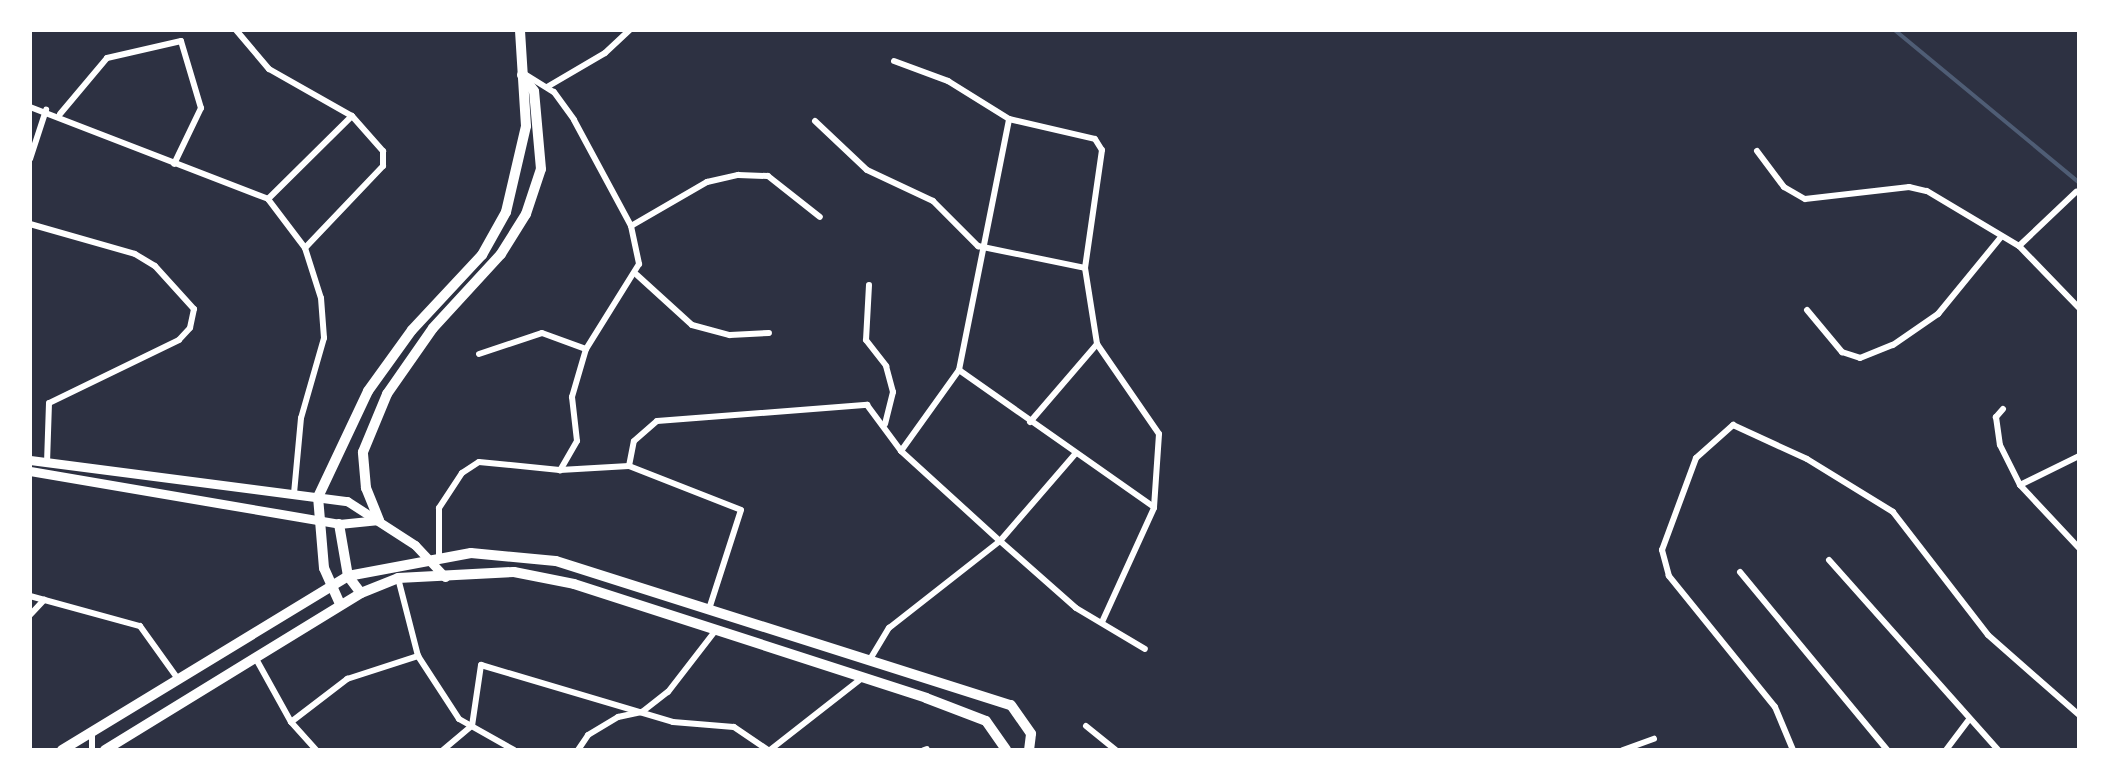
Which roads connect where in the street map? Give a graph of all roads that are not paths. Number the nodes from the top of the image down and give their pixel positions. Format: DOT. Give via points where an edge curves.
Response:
graph roads {
  1 [pos="236,30"];
  2 [pos="520,30"];
  3 [pos="630,30"];
  4 [pos="894,61"];
  5 [pos="522,73"];
  6 [pos="547,87"];
  7 [pos="30,107"];
  8 [pos="46,110"];
  9 [pos="60,114"];
  10 [pos="352,116"];
  11 [pos="1009,119"];
  12 [pos="815,121"];
  13 [pos="1756,151"];
  14 [pos="30,159"];
  15 [pos="174,164"];
  16 [pos="2076,192"];
  17 [pos="268,199"];
  18 [pos="820,217"];
  19 [pos="30,224"];
  20 [pos="631,226"];
  21 [pos="2001,237"];
  22 [pos="978,246"];
  23 [pos="2019,246"];
  24 [pos="304,248"];
  25 [pos="1085,268"];
  26 [pos="638,275"];
  27 [pos="869,285"];
  28 [pos="2079,308"];
  29 [pos="1807,310"];
  30 [pos="769,332"];
  31 [pos="1097,344"];
  32 [pos="586,349"];
  33 [pos="479,354"];
  34 [pos="959,370"];
  35 [pos="2003,409"];
  36 [pos="1030,422"];
  37 [pos="886,424"];
  38 [pos="901,451"];
  39 [pos="1075,454"];
  40 [pos="2079,456"];
  41 [pos="30,460"];
  42 [pos="47,462"];
  43 [pos="629,466"];
  44 [pos="559,470"];
  45 [pos="30,471"];
  46 [pos="2020,485"];
  47 [pos="294,494"];
  48 [pos="318,498"];
  49 [pos="1154,508"];
  50 [pos="318,518"];
  51 [pos="379,520"];
  52 [pos="339,524"];
  53 [pos="1000,541"];
  54 [pos="2079,548"];
  55 [pos="434,558"];
  56 [pos="1829,560"];
  57 [pos="1740,572"];
  58 [pos="348,576"];
  59 [pos="445,577"];
  60 [pos="398,578"];
  61 [pos="329,589"];
  62 [pos="361,593"];
  63 [pos="30,596"];
  64 [pos="44,600"];
  65 [pos="340,604"];
  66 [pos="709,609"];
  67 [pos="30,615"];
  68 [pos="1102,622"];
  69 [pos="718,628"];
  70 [pos="1145,649"];
  71 [pos="254,656"];
  72 [pos="418,656"];
  73 [pos="869,662"];
  74 [pos="862,678"];
  75 [pos="177,679"];
  76 [pos="642,712"];
  77 [pos="2079,715"];
  78 [pos="1968,721"];
  79 [pos="291,723"];
  80 [pos="472,726"];
  81 [pos="1086,726"];
  82 [pos="92,734"];
  83 [pos="1654,739"];
  84 [pos="62,750"];
  85 [pos="92,750"];
  86 [pos="105,750"];
  87 [pos="316,750"];
  88 [pos="443,750"];
  89 [pos="513,750"];
  90 [pos="578,750"];
  91 [pos="769,750"];
  92 [pos="1006,750"];
  93 [pos="1029,750"];
  94 [pos="1116,750"];
  95 [pos="1623,750"];
  96 [pos="1793,750"];
  97 [pos="1887,750"];
  98 [pos="1946,750"];
  99 [pos="1998,750"];
  1 -- 10 [label="street" via="269,69"];
  2 -- 5 [label="main road"];
  3 -- 6 [label="street" via="605,53"];
  4 -- 11 [label="street" via="948,81"];
  5 -- 6 [label="street"];
  5 -- 48 [label="main road" via="526,127 506,212 482,255 412,331 368,391"];
  5 -- 51 [label="main road" via="534,91 541,169 526,214 501,254 433,328 387,394 363,452 366,488"];
  6 -- 20 [label="street" via="575,120"];
  7 -- 8 [label="street"];
  8 -- 9 [label="street"];
  8 -- 14 [label="street"];
  9 -- 15 [label="street"];
  9 -- 15 [label="street" via="107,58 181,41 201,108"];
  10 -- 17 [label="street"];
  10 -- 24 [label="street" via="380,143 383,166"];
  11 -- 22 [label="street"];
  11 -- 25 [label="street" via="1095,139 1102,150"];
  12 -- 22 [label="street" via="867,170 933,201"];
  13 -- 21 [label="street" via="1784,187 1805,199 1909,187 1927,191"];
  15 -- 17 [label="street"];
  16 -- 23 [label="street"];
  17 -- 24 [label="street"];
  18 -- 20 [label="street" via="768,176 738,174 707,182"];
  19 -- 42 [label="street" via="135,254 155,266 194,309 190,328 179,340 49,403"];
  20 -- 26 [label="street"];
  21 -- 23 [label="street"];
  21 -- 29 [label="street" via="1938,314 1871,354 1842,352"];
  22 -- 25 [label="street"];
  22 -- 34 [label="street"];
  23 -- 28 [label="street"];
  24 -- 47 [label="street" via="321,298 324,338 300,418"];
  25 -- 31 [label="street"];
  26 -- 30 [label="street" via="692,326 730,335"];
  26 -- 32 [label="street"];
  27 -- 37 [label="street" via="866,340 886,366 893,392"];
  31 -- 36 [label="street"];
  31 -- 49 [label="street" via="1159,434"];
  32 -- 33 [label="street" via="542,333"];
  32 -- 44 [label="street" via="572,397 577,441"];
  34 -- 36 [label="street"];
  34 -- 38 [label="street"];
  35 -- 46 [label="street" via="1996,417 2000,445"];
  36 -- 39 [label="street"];
  37 -- 38 [label="street"];
  37 -- 43 [label="street" via="867,405 657,421 634,440"];
  38 -- 53 [label="street"];
  39 -- 49 [label="street"];
  39 -- 53 [label="street"];
  40 -- 46 [label="street"];
  41 -- 42 [label="main road"];
  42 -- 47 [label="main road"];
  43 -- 44 [label="street"];
  43 -- 66 [label="street" via="741,510"];
  44 -- 55 [label="street" via="479,462 462,473 439,508"];
  45 -- 50 [label="main road"];
  46 -- 54 [label="street"];
  47 -- 48 [label="main road"];
  48 -- 50 [label="main road"];
  48 -- 51 [label="main road" via="347,501"];
  49 -- 68 [label="street"];
  50 -- 52 [label="main road"];
  50 -- 61 [label="main road"];
  51 -- 52 [label="main road"];
  51 -- 55 [label="main road"];
  52 -- 58 [label="main road"];
  53 -- 68 [label="street" via="1076,608"];
  53 -- 73 [label="street" via="889,628"];
  55 -- 58 [label="main road"];
  55 -- 59 [label="main road"];
  55 -- 66 [label="main road" via="556,561"];
  56 -- 78 [label="street"];
  57 -- 97 [label="street"];
  58 -- 61 [label="main road"];
  58 -- 62 [label="main road"];
  59 -- 60 [label="main road"];
  59 -- 69 [label="main road" via="514,572"];
  60 -- 62 [label="main road"];
  60 -- 72 [label="street"];
  61 -- 65 [label="main road"];
  61 -- 75 [label="main road"];
  62 -- 65 [label="main road"];
  63 -- 64 [label="street"];
  64 -- 67 [label="street"];
  64 -- 75 [label="street" via="140,626"];
  65 -- 71 [label="main road"];
  66 -- 73 [label="main road"];
  68 -- 70 [label="street"];
  69 -- 74 [label="main road"];
  69 -- 76 [label="street" via="668,692"];
  71 -- 79 [label="street"];
  71 -- 86 [label="main road"];
  72 -- 79 [label="street" via="347,679"];
  72 -- 80 [label="street" via="459,719"];
  73 -- 93 [label="main road" via="1011,705 1031,734"];
  74 -- 91 [label="street"];
  74 -- 92 [label="main road" via="986,721"];
  75 -- 82 [label="main road"];
  76 -- 80 [label="street" via="481,665"];
  76 -- 90 [label="street" via="618,717 588,735"];
  76 -- 91 [label="street" via="673,722 734,727"];
  77 -- 96 [label="street" via="1988,635 1893,512 1807,459 1733,425 1696,458 1662,550 1670,576 1774,707"];
  78 -- 98 [label="street"];
  78 -- 99 [label="street"];
  79 -- 87 [label="street"];
  80 -- 88 [label="street"];
  80 -- 89 [label="street"];
  81 -- 94 [label="street"];
  82 -- 84 [label="main road"];
  82 -- 85 [label="street"];
  83 -- 95 [label="street"];
}
